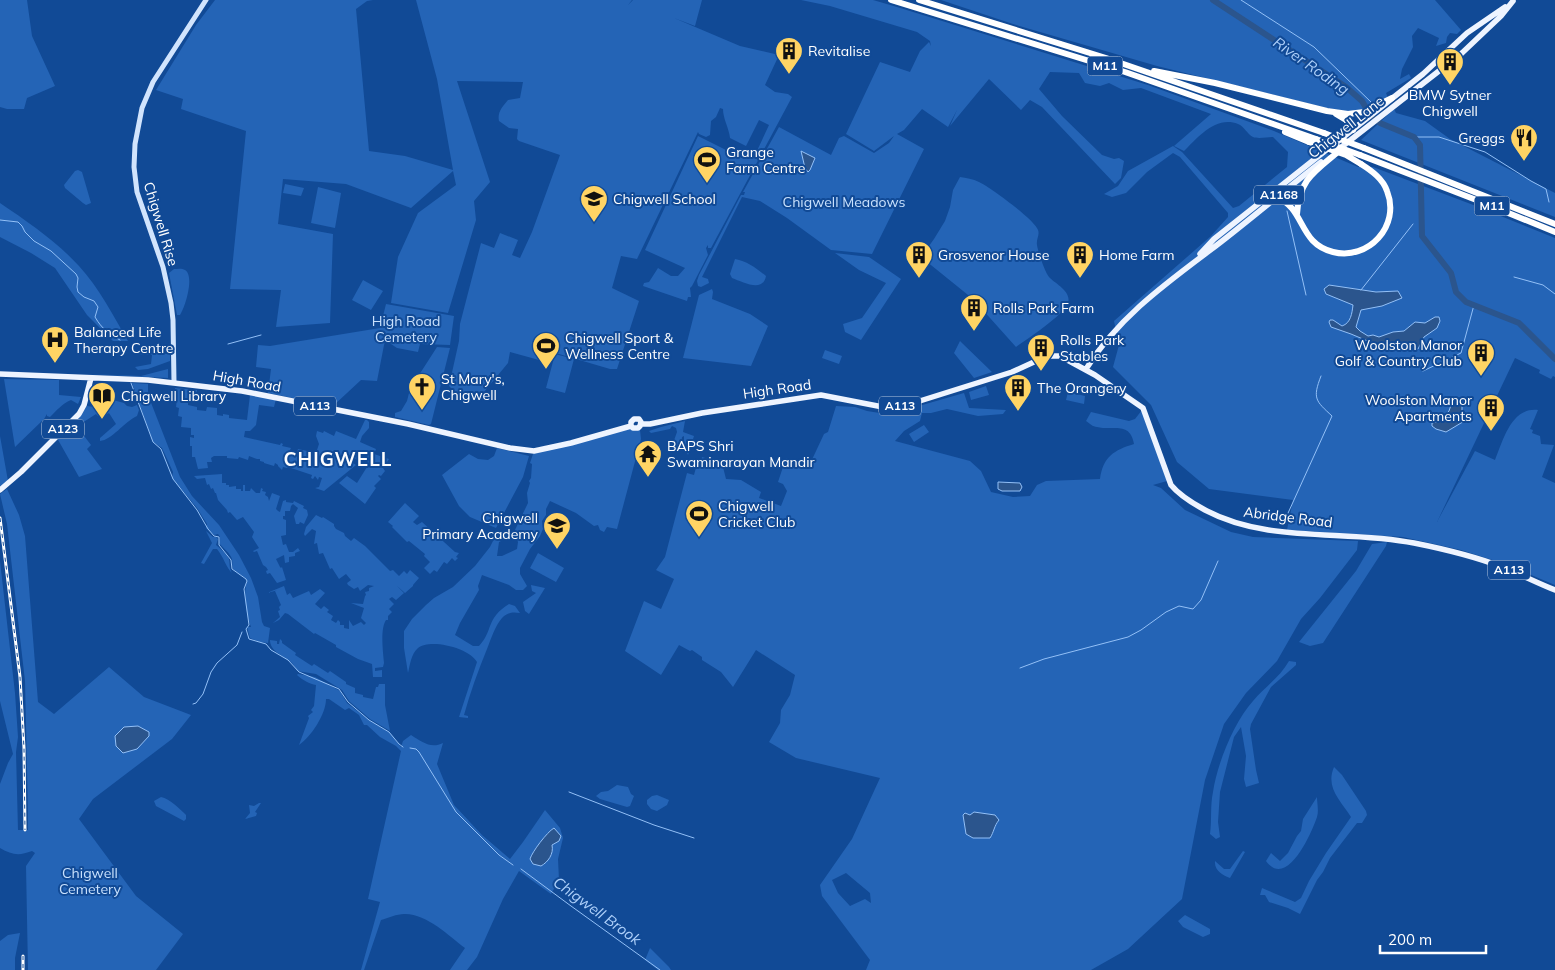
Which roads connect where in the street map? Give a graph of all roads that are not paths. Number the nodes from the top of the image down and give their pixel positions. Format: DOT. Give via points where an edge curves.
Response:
graph roads {
  1 [pos="206,0"];
  2 [pos="891,0"];
  3 [pos="919,0"];
  4 [pos="1513,1"];
  5 [pos="1128,66"];
  6 [pos="1392,98"];
  7 [pos="1328,111"];
  8 [pos="1377,111"];
  9 [pos="1257,118"];
  10 [pos="1367,118"];
  11 [pos="1353,130"];
  12 [pos="1354,137"];
  13 [pos="1340,149"];
  14 [pos="1270,195"];
  15 [pos="1277,197"];
  16 [pos="1297,214"];
  17 [pos="1555,224"];
  18 [pos="1555,232"];
  19 [pos="1188,266"];
  20 [pos="1086,369"];
  21 [pos="0,374"];
  22 [pos="91,378"];
  23 [pos="174,382"];
  24 [pos="0,490"];
  25 [pos="1555,590"];
  1 -- 23 [label="main road, Chigwell Rise" via="146,96 135,144 137,192 164,267 171,303"];
  2 -- 9 [label="highway, M11" via="1124,72"];
  3 -- 5 [label="highway, M11"];
  4 -- 6 [label="main road, Chigwell Lane / A1168" via="1467,33"];
  4 -- 8 [label="main road, Chigwell Lane / A1168" via="1462,52"];
  5 -- 7 [label="highway, M11" via="1215,83"];
  5 -- 17 [label="highway, M11, bridge" via="1324,133"];
  6 -- 8 [label="highway, M11"];
  7 -- 10 [label="highway, M11"];
  7 -- 11 [label="highway, M11" via="1343,118"];
  8 -- 10 [label="highway, M11"];
  8 -- 10 [label="main road, Chigwell Lane / A1168"];
  9 -- 16 [label="highway, M11, bridge" via="1284,132 1346,155 1374,172 1387,190 1390,203 1390,215 1382,235 1370,246 1350,253 1328,251 1316,244"];
  9 -- 18 [label="highway, M11, bridge"];
  10 -- 11 [label="main road, Chigwell Lane / A1168"];
  10 -- 12 [label="main road, Chigwell Lane / A1168"];
  11 -- 12 [label="main road"];
  11 -- 14 [label="main road, Chigwell Lane / A1168"];
  12 -- 13 [label="main road, Chigwell Lane / A1168"];
  13 -- 15 [label="main road, Chigwell Lane / A1168"];
  13 -- 16 [label="highway" via="1306,181 1299,197"];
  14 -- 15 [label="main road"];
  14 -- 19 [label="main road, Chigwell Lane / A1168" via="1214,239"];
  15 -- 16 [label="highway, M11" via="1290,204"];
  15 -- 19 [label="main road, Chigwell Lane / A1168"];
  19 -- 20 [label="main road, Chigwell Lane / A1168" via="1124,320 1102,344"];
  20 -- 23 [label="main road, High Road / A113" via="1053,355 1012,372 907,405 888,408 821,395 650,424 641,424 636,418 631,426 534,451 265,395"];
  20 -- 25 [label="main road, Abridge Road / A113" via="1143,408 1171,485 1190,502 1216,516 1235,523 1282,531 1414,543 1479,558"];
  21 -- 22 [label="main road, High Road / A113"];
  22 -- 23 [label="main road, High Road / A113"];
  22 -- 24 [label="main road, A123" via="79,414"];
}
